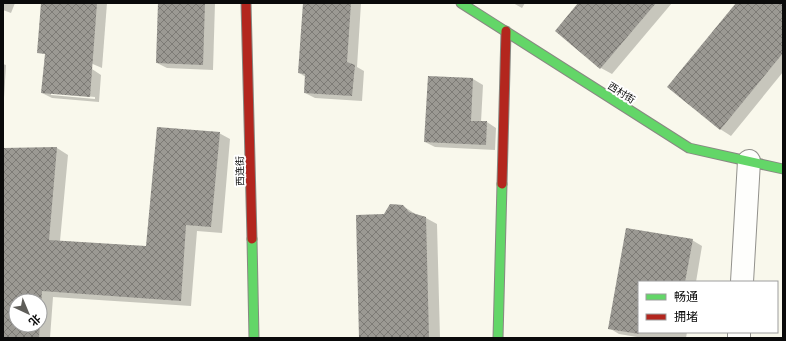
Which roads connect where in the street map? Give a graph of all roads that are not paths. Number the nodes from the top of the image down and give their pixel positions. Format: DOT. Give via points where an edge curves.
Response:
graph roads {
  1 [pos="246,3"];
  2 [pos="461,3"];
  3 [pos="506,31"];
  4 [pos="749,162"];
  5 [pos="783,169"];
  6 [pos="742,281"];
  7 [pos="254,338"];
  8 [pos="498,338"];
  1 -- 7 [label="street, 西连街"];
  2 -- 3 [label="street, 西村街"];
  3 -- 4 [label="street, 西村街" via="689,148"];
  3 -- 8 [label="street"];
  4 -- 5 [label="street, 西村街"];
  4 -- 6 [label="street"];
}
